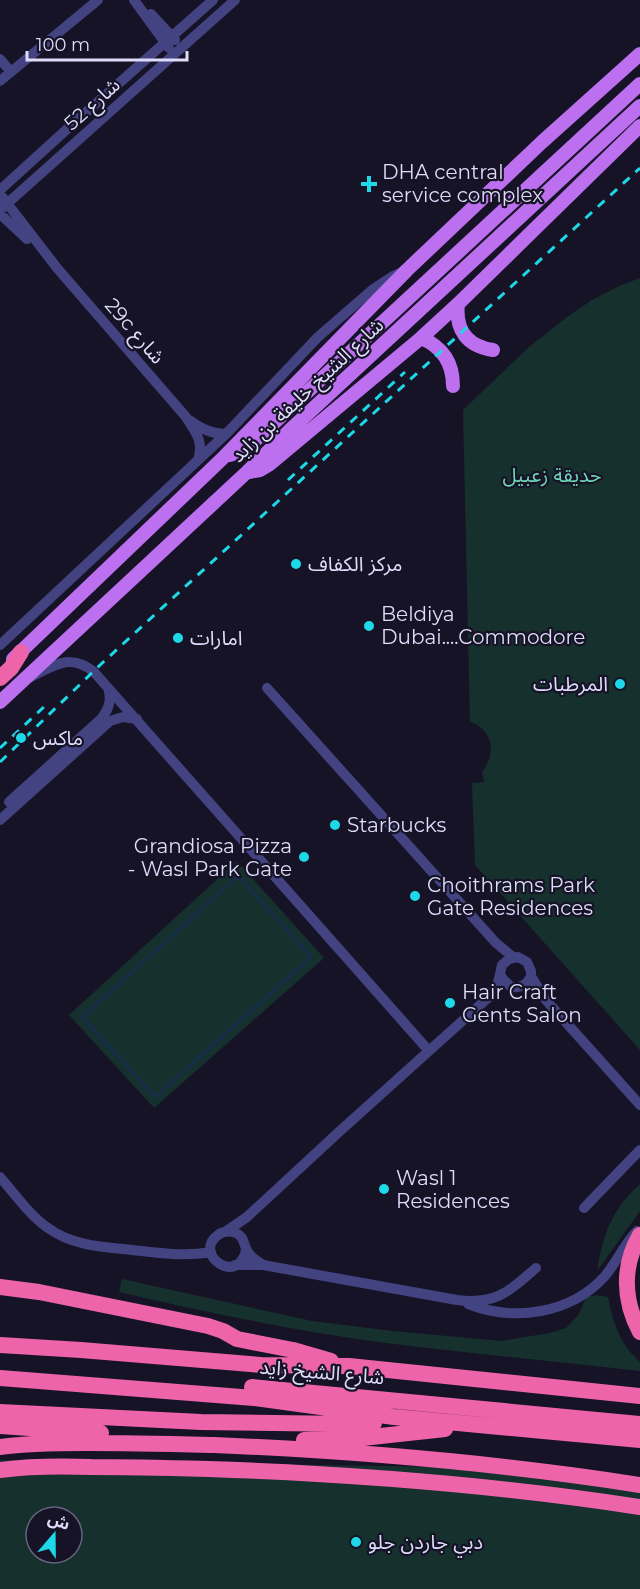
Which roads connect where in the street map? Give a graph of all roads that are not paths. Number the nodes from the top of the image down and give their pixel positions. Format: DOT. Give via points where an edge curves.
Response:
graph roads {
  1 [pos="90,0"];
  2 [pos="98,0"];
  3 [pos="135,0"];
  4 [pos="213,0"];
  5 [pos="234,0"];
  6 [pos="70,22"];
  7 [pos="169,39"];
  8 [pos="178,51"];
  9 [pos="640,54"];
  10 [pos="0,59"];
  11 [pos="11,72"];
  12 [pos="0,81"];
  13 [pos="640,84"];
  14 [pos="640,106"];
  15 [pos="640,126"];
  16 [pos="0,190"];
  17 [pos="0,194"];
  18 [pos="2,209"];
  19 [pos="407,270"];
  20 [pos="458,304"];
  21 [pos="421,338"];
  22 [pos="493,350"];
  23 [pos="453,386"];
  24 [pos="186,417"];
  25 [pos="226,434"];
  26 [pos="225,456"];
  27 [pos="198,460"];
  28 [pos="247,472"];
  29 [pos="0,645"];
  30 [pos="21,652"];
  31 [pos="0,669"];
  32 [pos="0,678"];
  33 [pos="22,681"];
  34 [pos="107,685"];
  35 [pos="267,688"];
  36 [pos="0,702"];
  37 [pos="137,719"];
  38 [pos="0,810"];
  39 [pos="0,820"];
  40 [pos="496,943"];
  41 [pos="513,957"];
  42 [pos="502,970"];
  43 [pos="531,976"];
  44 [pos="516,987"];
  45 [pos="490,996"];
  46 [pos="544,999"];
  47 [pos="429,1051"];
  48 [pos="640,1105"];
  49 [pos="640,1150"];
  50 [pos="0,1178"];
  51 [pos="584,1208"];
  52 [pos="248,1217"];
  53 [pos="640,1227"];
  54 [pos="225,1232"];
  55 [pos="640,1235"];
  56 [pos="241,1237"];
  57 [pos="246,1250"];
  58 [pos="211,1252"];
  59 [pos="235,1265"];
  60 [pos="263,1265"];
  61 [pos="536,1268"];
  62 [pos="1,1287"];
  63 [pos="457,1300"];
  64 [pos="640,1332"];
  65 [pos="0,1344"];
  66 [pos="0,1366"];
  67 [pos="349,1366"];
  68 [pos="0,1378"];
  69 [pos="640,1396"];
  70 [pos="0,1412"];
  71 [pos="425,1420"];
  72 [pos="472,1424"];
  73 [pos="640,1424"];
  74 [pos="0,1426"];
  75 [pos="640,1440"];
  76 [pos="0,1447"];
  77 [pos="0,1470"];
  78 [pos="640,1485"];
  79 [pos="640,1507"];
  1 -- 6 [label="street"];
  2 -- 6 [label="street"];
  3 -- 7 [label="street"];
  4 -- 7 [label="street, شارع 52"];
  5 -- 8 [label="street, شارع 52"];
  6 -- 11 [label="street"];
  7 -- 8 [label="street"];
  7 -- 16 [label="street, شارع 52"];
  8 -- 18 [label="street, شارع 52"];
  9 -- 19 [label="main road"];
  10 -- 11 [label="street"];
  11 -- 12 [label="street"];
  13 -- 26 [label="main road, شارع الشيخ خليفة بن زايد" via="251,444"];
  14 -- 28 [label="main road, شارع الشيخ خليفة بن زايد"];
  15 -- 20 [label="main road"];
  17 -- 18 [label="street, 29c شارع"];
  18 -- 24 [label="street, 29c شارع"];
  19 -- 25 [label="street" via="377,286 318,337"];
  19 -- 26 [label="main road"];
  20 -- 21 [label="main road"];
  20 -- 22 [label="main road" via="459,326 465,335 472,343"];
  21 -- 23 [label="main road" via="446,356"];
  21 -- 28 [label="main road" via="270,464"];
  24 -- 25 [label="street, 29c شارع" via="203,429"];
  24 -- 27 [label="street, 29c شارع" via="201,444"];
  25 -- 27 [label="street"];
  26 -- 30 [label="main road, شارع الشيخ خليفة بن زايد"];
  27 -- 29 [label="street"];
  28 -- 33 [label="main road, شارع الشيخ خليفة بن زايد"];
  30 -- 31 [label="main road, شارع الشيخ خليفة بن زايد"];
  30 -- 32 [label="highway"];
  33 -- 34 [label="street" via="65,662 76,662 86,665"];
  33 -- 36 [label="main road, شارع الشيخ خليفة بن زايد"];
  34 -- 37 [label="street"];
  34 -- 38 [label="street" via="110,701 106,714"];
  35 -- 40 [label="street"];
  37 -- 39 [label="street" via="123,717 110,722"];
  37 -- 47 [label="street"];
  40 -- 41 [label="street"];
  40 -- 42 [label="street"];
  41 -- 42 [label="street"];
  41 -- 43 [label="street" via="527,962"];
  42 -- 44 [label="street" via="504,982"];
  42 -- 45 [label="street"];
  43 -- 44 [label="street" via="525,985"];
  43 -- 46 [label="street"];
  44 -- 45 [label="street"];
  44 -- 46 [label="street"];
  45 -- 47 [label="street"];
  46 -- 48 [label="street"];
  47 -- 52 [label="street"];
  49 -- 51 [label="street"];
  50 -- 58 [label="street" via="39,1221 70,1240 172,1254"];
  52 -- 54 [label="street"];
  52 -- 56 [label="street"];
  53 -- 63 [label="street" via="603,1278 560,1306 504,1313"];
  54 -- 56 [label="street"];
  54 -- 58 [label="street" via="213,1240"];
  55 -- 64 [label="highway" via="629,1260 626,1284"];
  56 -- 57 [label="street"];
  57 -- 59 [label="street"];
  57 -- 60 [label="street"];
  58 -- 59 [label="street" via="220,1264"];
  59 -- 60 [label="street"];
  60 -- 63 [label="street"];
  61 -- 63 [label="street" via="497,1297 477,1302"];
  62 -- 67 [label="highway" via="208,1326 237,1339"];
  65 -- 67 [label="highway, شارع الشيخ زايد" via="261,1365"];
  66 -- 73 [label="highway, شارع الشيخ زايد"];
  67 -- 69 [label="highway, شارع الشيخ زايد"];
  68 -- 71 [label="highway" via="254,1398"];
  70 -- 71 [label="highway" via="222,1423"];
  71 -- 72 [label="highway"];
  72 -- 74 [label="highway" via="399,1435 291,1440"];
  72 -- 75 [label="highway"];
  76 -- 78 [label="highway" via="125,1443 310,1450 499,1466"];
  77 -- 79 [label="highway" via="116,1467 306,1473 509,1489"];
}
